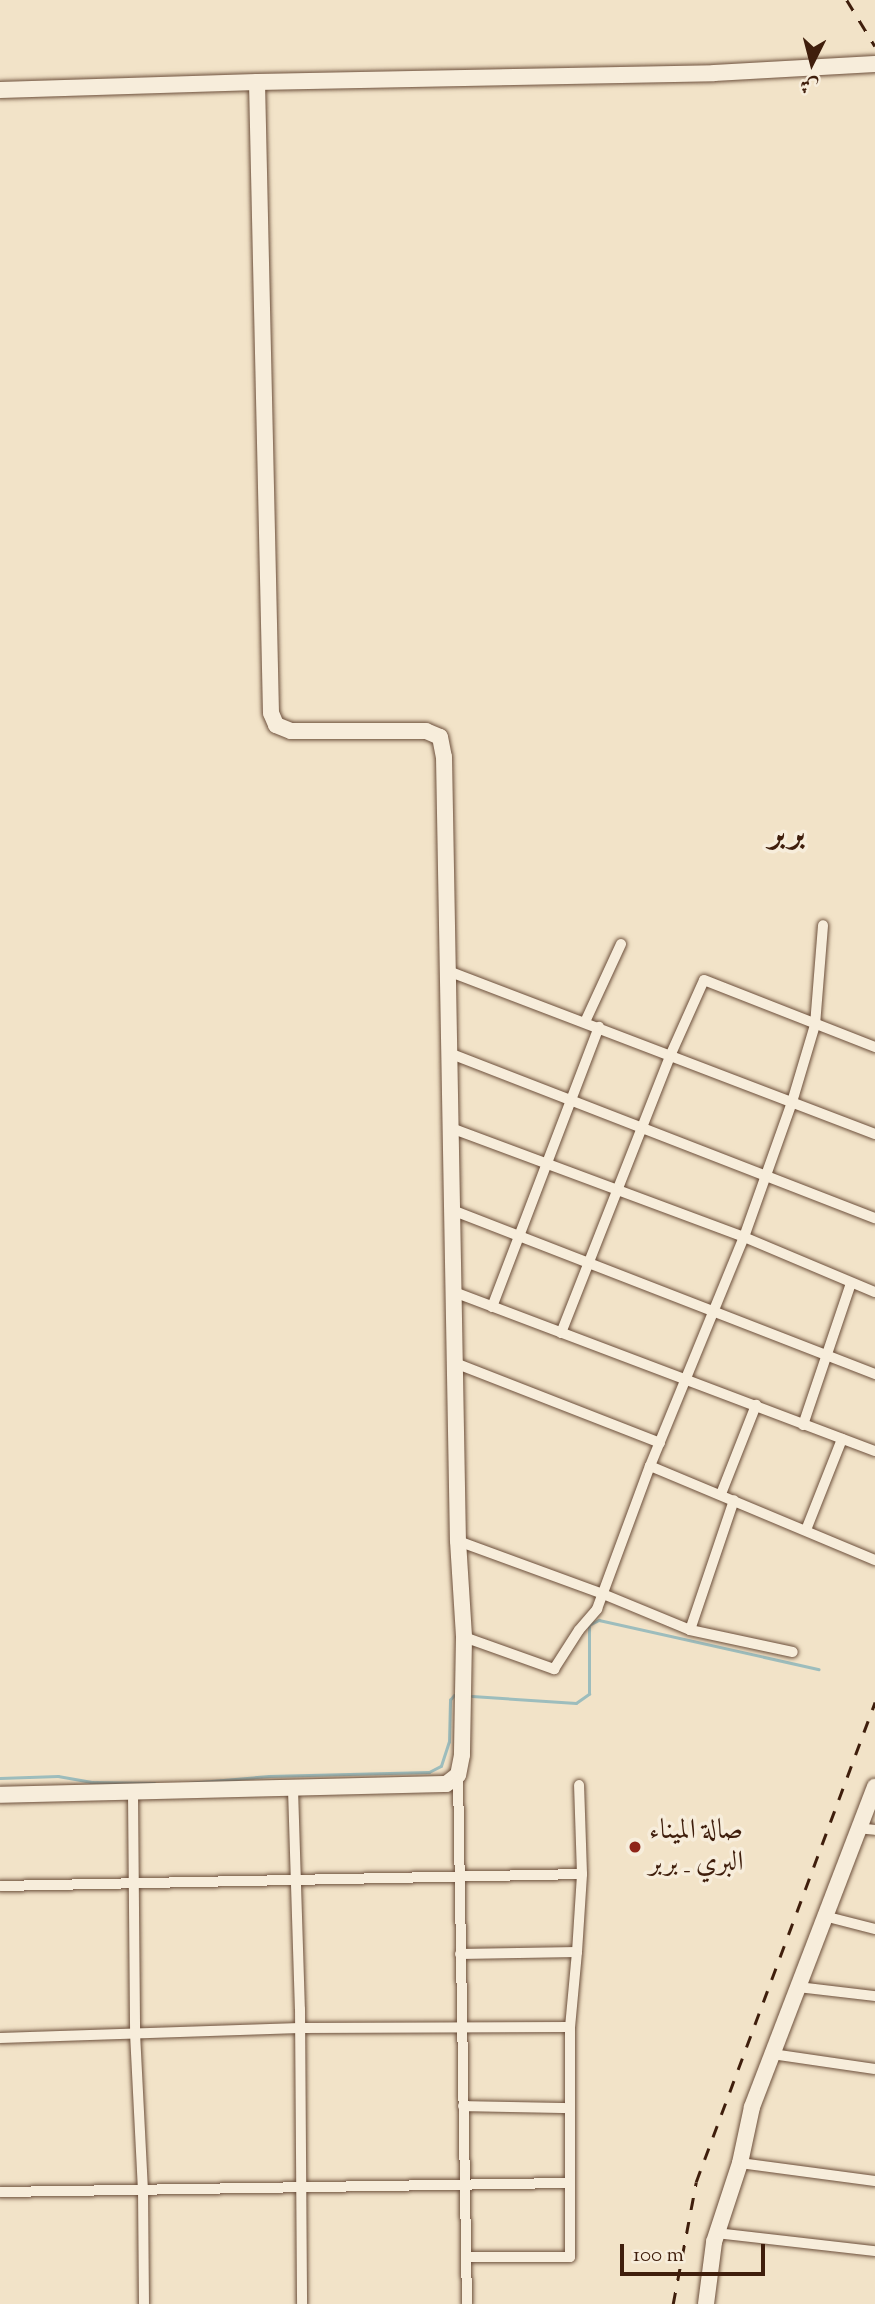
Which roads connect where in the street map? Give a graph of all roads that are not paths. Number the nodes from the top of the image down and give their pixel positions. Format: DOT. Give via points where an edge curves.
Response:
graph roads {
  1 [pos="875,64"];
  2 [pos="257,82"];
  3 [pos="0,90"];
  4 [pos="822,925"];
  5 [pos="621,944"];
  6 [pos="448,971"];
  7 [pos="585,1022"];
  8 [pos="815,1025"];
  9 [pos="599,1027"];
  10 [pos="875,1047"];
  11 [pos="449,1053"];
  12 [pos="670,1056"];
  13 [pos="570,1102"];
  14 [pos="792,1102"];
  15 [pos="451,1128"];
  16 [pos="643,1128"];
  17 [pos="875,1133"];
  18 [pos="546,1163"];
  19 [pos="766,1175"];
  20 [pos="620,1190"];
  21 [pos="452,1209"];
  22 [pos="875,1218"];
  23 [pos="521,1235"];
  24 [pos="744,1237"];
  25 [pos="589,1263"];
  26 [pos="851,1283"];
  27 [pos="454,1292"];
  28 [pos="875,1292"];
  29 [pos="492,1307"];
  30 [pos="713,1312"];
  31 [pos="561,1334"];
  32 [pos="824,1355"];
  33 [pos="455,1363"];
  34 [pos="875,1374"];
  35 [pos="687,1377"];
  36 [pos="756,1405"];
  37 [pos="803,1425"];
  38 [pos="842,1439"];
  39 [pos="660,1443"];
  40 [pos="875,1451"];
  41 [pos="650,1466"];
  42 [pos="721,1494"];
  43 [pos="734,1500"];
  44 [pos="806,1530"];
  45 [pos="458,1541"];
  46 [pos="875,1559"];
  47 [pos="603,1594"];
  48 [pos="690,1630"];
  49 [pos="464,1637"];
  50 [pos="793,1652"];
  51 [pos="458,1775"];
  52 [pos="579,1785"];
  53 [pos="875,1787"];
  54 [pos="293,1789"];
  55 [pos="133,1793"];
  56 [pos="0,1795"];
  57 [pos="857,1828"];
  58 [pos="875,1830"];
  59 [pos="460,1874"];
  60 [pos="582,1874"];
  61 [pos="295,1879"];
  62 [pos="135,1883"];
  63 [pos="0,1886"];
  64 [pos="824,1916"];
  65 [pos="875,1929"];
  66 [pos="577,1952"];
  67 [pos="460,1954"];
  68 [pos="798,1986"];
  69 [pos="875,1996"];
  70 [pos="570,2027"];
  71 [pos="300,2028"];
  72 [pos="462,2028"];
  73 [pos="135,2033"];
  74 [pos="0,2038"];
  75 [pos="772,2054"];
  76 [pos="875,2068"];
  77 [pos="463,2106"];
  78 [pos="570,2108"];
  79 [pos="740,2163"];
  80 [pos="875,2181"];
  81 [pos="464,2183"];
  82 [pos="569,2183"];
  83 [pos="301,2185"];
  84 [pos="143,2189"];
  85 [pos="0,2192"];
  86 [pos="716,2233"];
  87 [pos="875,2251"];
  88 [pos="466,2256"];
  89 [pos="144,2304"];
  90 [pos="302,2304"];
  91 [pos="467,2304"];
  92 [pos="706,2304"];
  1 -- 2 [label="street" via="714,74"];
  2 -- 3 [label="street"];
  2 -- 6 [label="street" via="271,713 276,725 291,731 426,731 440,737"];
  4 -- 8 [label="street"];
  5 -- 7 [label="street"];
  6 -- 7 [label="street"];
  6 -- 11 [label="street"];
  7 -- 9 [label="street"];
  8 -- 10 [label="street"];
  8 -- 12 [label="street" via="704,980"];
  8 -- 14 [label="street"];
  9 -- 12 [label="street"];
  9 -- 13 [label="street"];
  11 -- 13 [label="street"];
  11 -- 15 [label="street"];
  12 -- 14 [label="street"];
  12 -- 16 [label="street"];
  13 -- 16 [label="street"];
  13 -- 18 [label="street"];
  14 -- 17 [label="street"];
  14 -- 19 [label="street"];
  15 -- 18 [label="street"];
  15 -- 21 [label="street"];
  16 -- 19 [label="street"];
  16 -- 20 [label="street"];
  18 -- 20 [label="street"];
  18 -- 23 [label="street"];
  19 -- 22 [label="street"];
  19 -- 24 [label="street"];
  20 -- 24 [label="street"];
  20 -- 25 [label="street"];
  21 -- 23 [label="street"];
  21 -- 27 [label="street"];
  23 -- 25 [label="street"];
  23 -- 29 [label="street"];
  24 -- 26 [label="street"];
  24 -- 30 [label="street"];
  25 -- 30 [label="street"];
  25 -- 31 [label="street"];
  26 -- 28 [label="street"];
  26 -- 32 [label="street"];
  27 -- 29 [label="street"];
  27 -- 33 [label="street"];
  29 -- 31 [label="street"];
  30 -- 32 [label="street"];
  30 -- 35 [label="street"];
  31 -- 35 [label="street"];
  32 -- 34 [label="street"];
  32 -- 37 [label="street"];
  33 -- 39 [label="street"];
  33 -- 45 [label="street"];
  35 -- 36 [label="street"];
  35 -- 39 [label="street"];
  36 -- 37 [label="street"];
  36 -- 42 [label="street"];
  37 -- 38 [label="street"];
  38 -- 40 [label="street"];
  38 -- 44 [label="street"];
  39 -- 41 [label="street"];
  41 -- 42 [label="street"];
  41 -- 47 [label="street"];
  42 -- 43 [label="street"];
  43 -- 44 [label="street"];
  43 -- 48 [label="street"];
  44 -- 46 [label="street"];
  45 -- 47 [label="street"];
  45 -- 49 [label="street"];
  47 -- 48 [label="street"];
  47 -- 49 [label="street" via="554,1669"];
  48 -- 50 [label="street"];
  49 -- 51 [label="street"];
  51 -- 54 [label="street" via="446,1784"];
  51 -- 59 [label="street"];
  52 -- 60 [label="street"];
  53 -- 57 [label="street"];
  54 -- 55 [label="street"];
  54 -- 61 [label="street"];
  55 -- 56 [label="street"];
  55 -- 62 [label="street"];
  57 -- 58 [label="street"];
  57 -- 64 [label="street"];
  59 -- 60 [label="street"];
  59 -- 61 [label="street"];
  59 -- 67 [label="street"];
  60 -- 66 [label="street"];
  61 -- 62 [label="street"];
  61 -- 71 [label="street"];
  62 -- 63 [label="street"];
  62 -- 73 [label="street"];
  64 -- 65 [label="street"];
  64 -- 68 [label="street"];
  66 -- 67 [label="street"];
  66 -- 70 [label="street"];
  67 -- 72 [label="street"];
  68 -- 69 [label="street"];
  68 -- 75 [label="street"];
  70 -- 72 [label="street"];
  70 -- 78 [label="street"];
  71 -- 72 [label="street"];
  71 -- 73 [label="street"];
  71 -- 83 [label="street"];
  72 -- 77 [label="street"];
  73 -- 74 [label="street"];
  73 -- 84 [label="street"];
  75 -- 76 [label="street"];
  75 -- 79 [label="street" via="752,2108"];
  77 -- 78 [label="street"];
  77 -- 81 [label="street"];
  78 -- 82 [label="street"];
  79 -- 80 [label="street"];
  79 -- 86 [label="street"];
  81 -- 82 [label="street"];
  81 -- 83 [label="street"];
  81 -- 88 [label="street"];
  82 -- 88 [label="street" via="570,2258"];
  83 -- 84 [label="street"];
  83 -- 90 [label="street"];
  84 -- 85 [label="street"];
  84 -- 89 [label="street"];
  86 -- 87 [label="street"];
  86 -- 92 [label="street"];
  88 -- 91 [label="street"];
}
